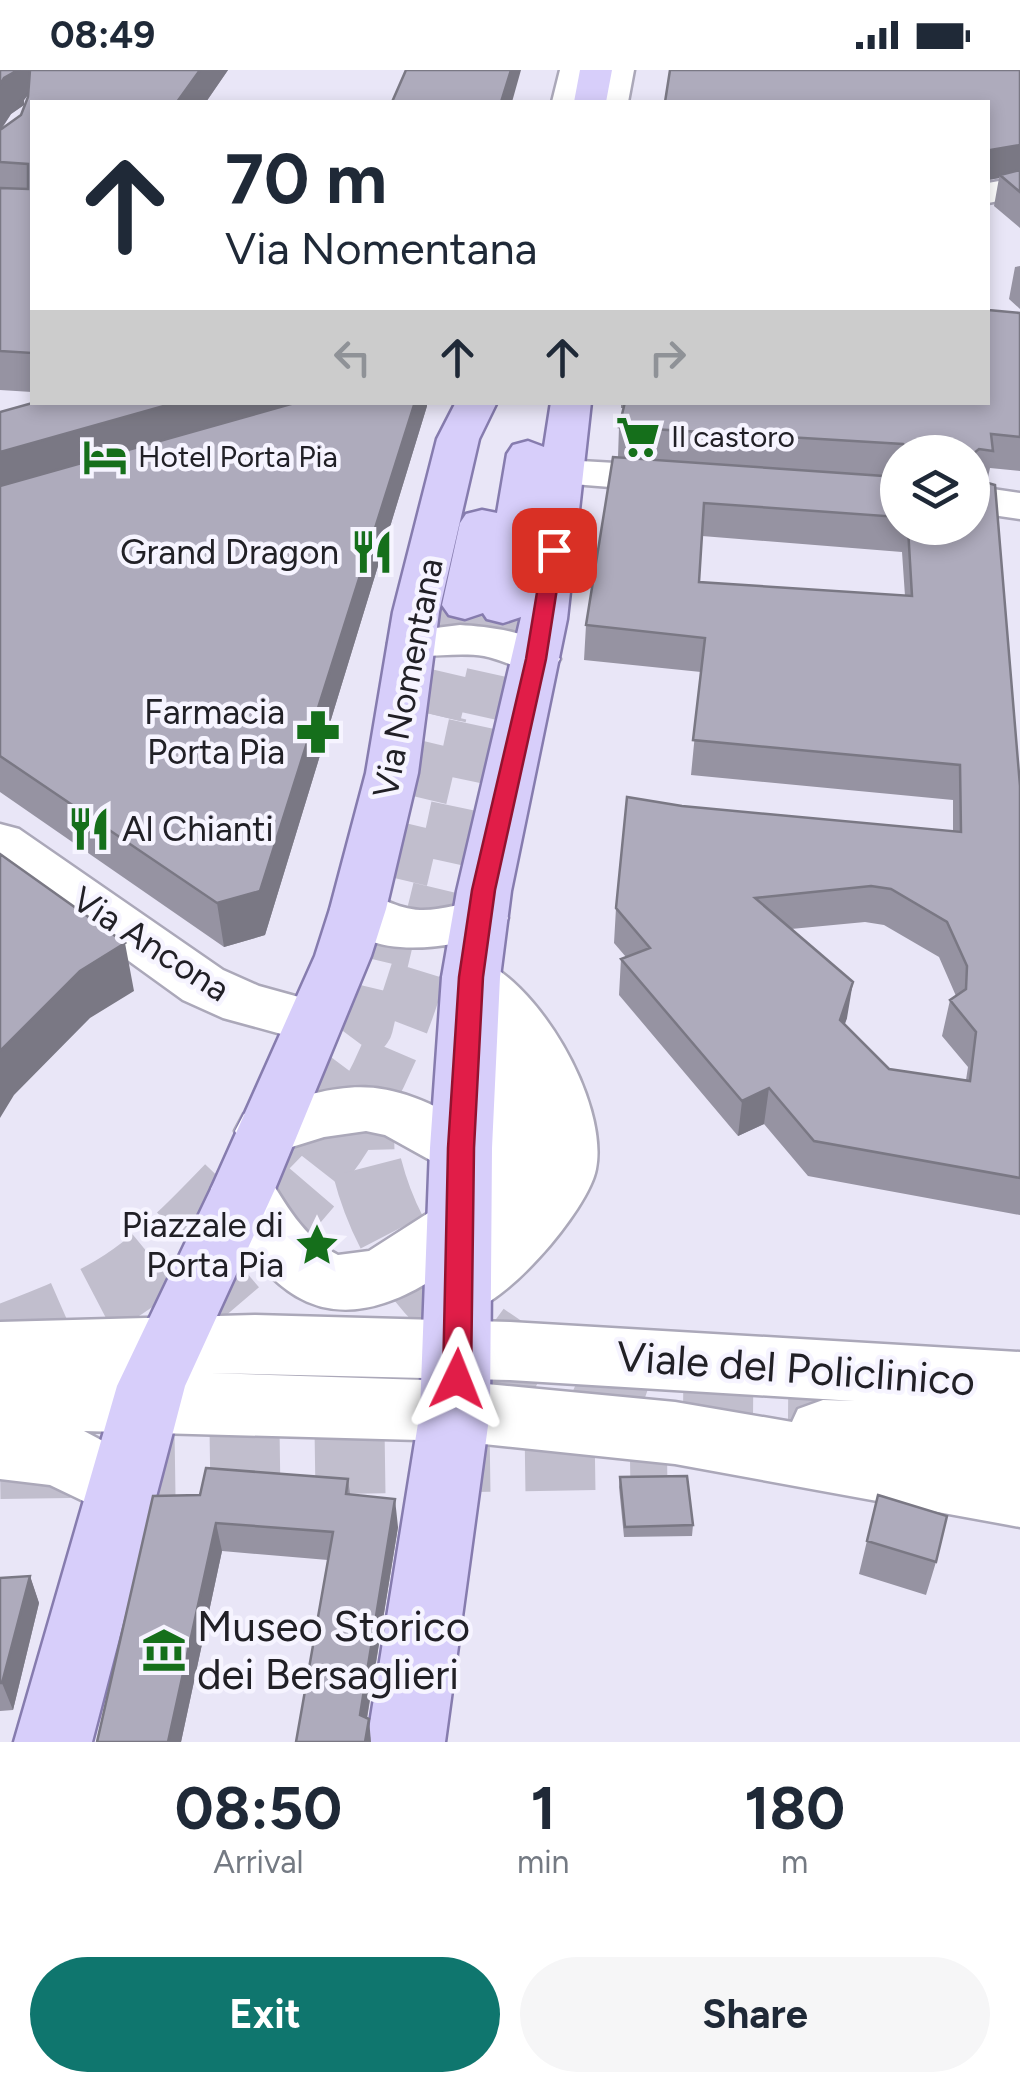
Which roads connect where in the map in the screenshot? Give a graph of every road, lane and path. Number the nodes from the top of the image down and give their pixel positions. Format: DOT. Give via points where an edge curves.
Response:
graph roads {
  1 [pos="550,70"];
  2 [pos="576,70"];
  3 [pos="596,70"];
  4 [pos="618,70"];
  5 [pos="640,70"];
  6 [pos="542,100"];
  7 [pos="568,100"];
  8 [pos="590,100"];
  9 [pos="612,100"];
  10 [pos="635,100"];
  11 [pos="1020,187"];
  12 [pos="990,193"];
  13 [pos="476,405"];
  14 [pos="503,405"];
  15 [pos="536,405"];
  16 [pos="571,405"];
  17 [pos="563,473"];
  18 [pos="724,483"];
  19 [pos="990,502"];
  20 [pos="1020,506"];
  21 [pos="412,643"];
  22 [pos="536,659"];
  23 [pos="0,842"];
  24 [pos="480,918"];
  25 [pos="350,932"];
  26 [pos="471,977"];
  27 [pos="314,1022"];
  28 [pos="266,1131"];
  29 [pos="461,1148"];
  30 [pos="242,1189"];
  31 [pos="458,1318"];
  32 [pos="0,1351"];
  33 [pos="157,1371"];
  34 [pos="1020,1382"];
  35 [pos="0,1402"];
  36 [pos="675,1434"];
  37 [pos="1020,1439"];
  38 [pos="0,1448"];
  39 [pos="121,1487"];
  40 [pos="1020,1494"];
  41 [pos="53,1742"];
  42 [pos="406,1742"];
  1 -- 6 [label="street"];
  2 -- 7 [label="street"];
  3 -- 8 [label="main road"];
  4 -- 9 [label="street"];
  5 -- 10 [label="street"];
  11 -- 12 [label="street"];
  13 -- 21 [label="main road, Via Nomentana" via="456,448"];
  14 -- 15 [label="main road" via="484,607"];
  16 -- 17 [label="main road"];
  17 -- 18 [label="street"];
  17 -- 22 [label="main road"];
  19 -- 20 [label="street"];
  21 -- 22 [label="street" via="474,638"];
  21 -- 25 [label="main road, Via Nomentana" via="392,773"];
  22 -- 24 [label="main road"];
  23 -- 27 [label="street, Via Ancona" via="203,984 243,1004"];
  24 -- 25 [label="street" via="422,932 392,926"];
  24 -- 26 [label="main road"];
  25 -- 27 [label="main road"];
  26 -- 29 [label="main road"];
  26 -- 31 [label="street" via="527,1039 547,1076 568,1161 547,1206 505,1249"];
  27 -- 28 [label="main road"];
  28 -- 29 [label="street" via="368,1106 402,1114"];
  28 -- 30 [label="main road"];
  29 -- 31 [label="main road"];
  30 -- 31 [label="street" via="286,1255 311,1275 338,1284 388,1276"];
  30 -- 33 [label="main road"];
  31 -- 33 [label="street"];
  31 -- 34 [label="street, Viale del Policlinico" via="572,1354"];
  31 -- 36 [label="street, Viale del Policlinico"];
  31 -- 42 [label="main road" via="437,1542"];
  32 -- 33 [label="street"];
  33 -- 35 [label="street"];
  33 -- 39 [label="main road"];
  36 -- 37 [label="street, Viale del Policlinico" via="816,1431"];
  36 -- 40 [label="street, Viale del Policlinico"];
  38 -- 39 [label="street" via="60,1454"];
  39 -- 41 [label="main road"];
}
